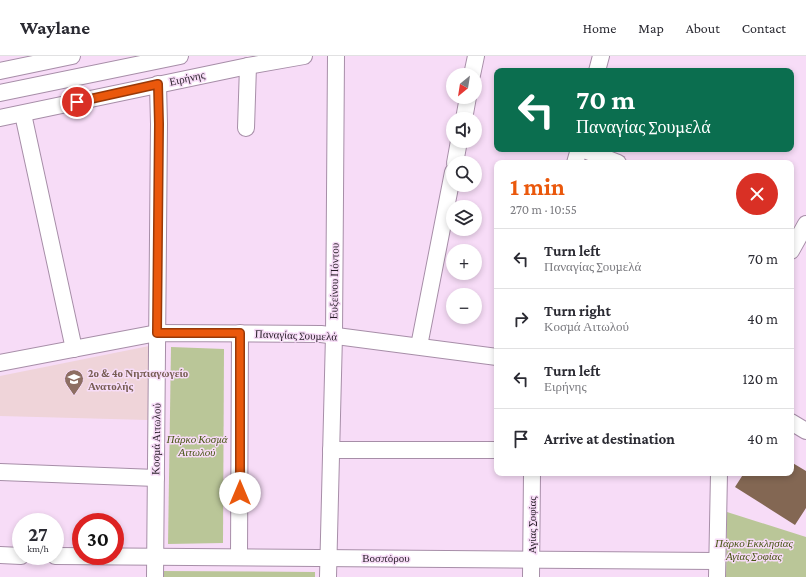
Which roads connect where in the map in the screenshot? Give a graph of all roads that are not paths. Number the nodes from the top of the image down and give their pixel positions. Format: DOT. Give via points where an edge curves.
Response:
graph roads {
  1 [pos="72,56"];
  2 [pos="180,56"];
  3 [pos="304,56"];
  4 [pos="336,56"];
  5 [pos="476,56"];
  6 [pos="601,56"];
  7 [pos="248,66"];
  8 [pos="473,68"];
  9 [pos="598,68"];
  10 [pos="0,71"];
  11 [pos="158,84"];
  12 [pos="0,93"];
  13 [pos="23,114"];
  14 [pos="0,118"];
  15 [pos="246,128"];
  16 [pos="590,152"];
  17 [pos="610,160"];
  18 [pos="449,192"];
  19 [pos="801,233"];
  20 [pos="794,246"];
  21 [pos="157,333"];
  22 [pos="240,333"];
  23 [pos="334,335"];
  24 [pos="419,346"];
  25 [pos="74,349"];
  26 [pos="494,356"];
  27 [pos="0,363"];
  28 [pos="794,424"];
  29 [pos="806,430"];
  30 [pos="331,450"];
  31 [pos="494,450"];
  32 [pos="0,472"];
  33 [pos="532,476"];
  34 [pos="719,476"];
  35 [pos="156,478"];
  36 [pos="0,555"];
  37 [pos="12,556"];
  38 [pos="64,556"];
  39 [pos="155,557"];
  40 [pos="239,557"];
  41 [pos="328,558"];
  42 [pos="532,560"];
  43 [pos="717,569"];
  44 [pos="155,577"];
  45 [pos="328,577"];
  46 [pos="531,577"];
  1 -- 10 [label="street"];
  2 -- 12 [label="street"];
  3 -- 7 [label="street, Ειρήνης"];
  4 -- 23 [label="street, Ευξείνου Πόντου"];
  5 -- 8 [label="street"];
  6 -- 9 [label="street"];
  7 -- 11 [label="street, Ειρήνης"];
  7 -- 15 [label="street"];
  11 -- 13 [label="street, Ειρήνης"];
  11 -- 21 [label="street, Κοσμά Αιτωλού"];
  13 -- 14 [label="street, Ειρήνης"];
  13 -- 25 [label="street"];
  16 -- 17 [label="street"];
  18 -- 24 [label="street"];
  19 -- 20 [label="street"];
  21 -- 22 [label="street, Παναγίας Σουμελά"];
  21 -- 25 [label="street, Παναγίας Σουμελά"];
  21 -- 35 [label="street, Κοσμά Αιτωλού"];
  22 -- 23 [label="street, Παναγίας Σουμελά"];
  22 -- 40 [label="street"];
  23 -- 24 [label="street, Παναγίας Σουμελά"];
  23 -- 30 [label="street, Ευξείνου Πόντου"];
  24 -- 26 [label="street, Παναγίας Σουμελά"];
  25 -- 27 [label="street, Παναγίας Σουμελά"];
  28 -- 29 [label="street"];
  30 -- 31 [label="street"];
  30 -- 41 [label="street, Ευξείνου Πόντου"];
  32 -- 35 [label="street"];
  33 -- 42 [label="street, Αγίας Σοφίας"];
  34 -- 43 [label="street"];
  35 -- 39 [label="street, Κοσμά Αιτωλού"];
  36 -- 37 [label="street"];
  38 -- 39 [label="street, Βοσπόρου"];
  39 -- 40 [label="street, Βοσπόρου"];
  39 -- 44 [label="street, Κοσμά Αιτωλού"];
  40 -- 41 [label="street, Βοσπόρου"];
  41 -- 42 [label="street, Βοσπόρου"];
  41 -- 45 [label="street, Ευξείνου Πόντου"];
  42 -- 43 [label="street, Βοσπόρου"];
  42 -- 46 [label="street, Αγίας Σοφίας"];
}
